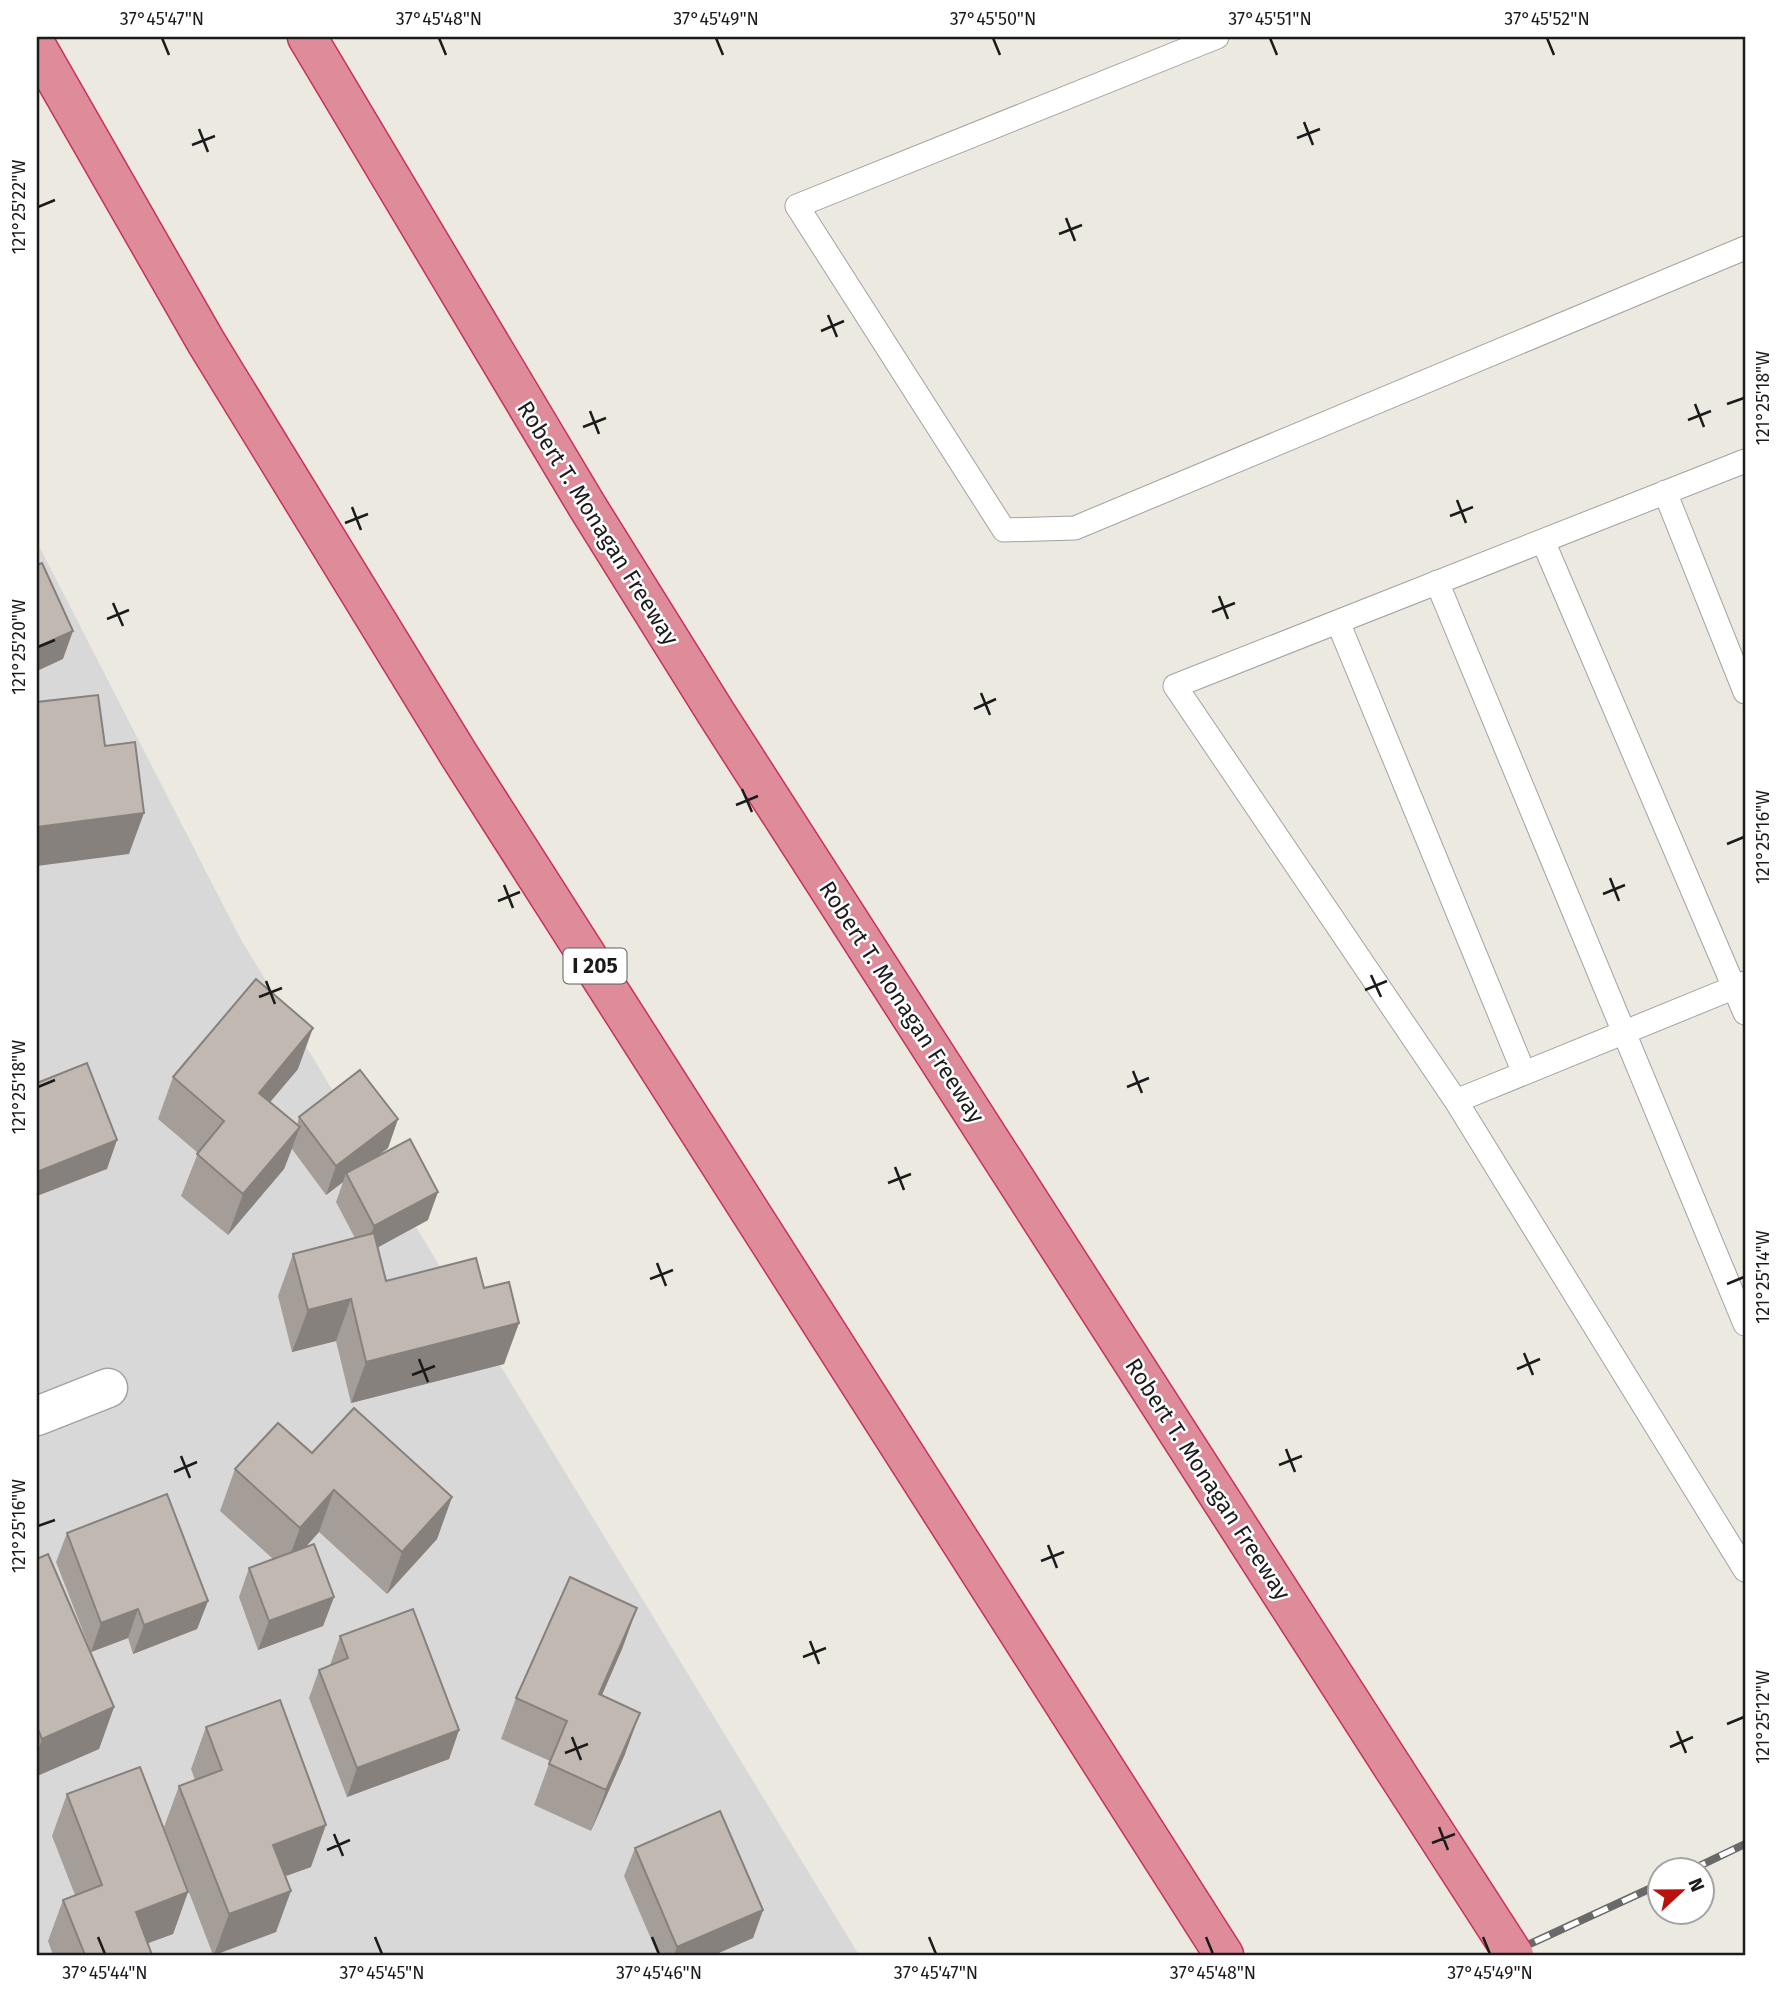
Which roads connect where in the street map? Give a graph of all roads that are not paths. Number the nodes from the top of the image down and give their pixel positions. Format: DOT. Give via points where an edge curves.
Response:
graph roads {
  1 [pos="307,37"];
  2 [pos="1217,37"];
  3 [pos="37,47"];
  4 [pos="1745,248"];
  5 [pos="1745,461"];
  6 [pos="1665,492"];
  7 [pos="1543,541"];
  8 [pos="1437,582"];
  9 [pos="1338,622"];
  10 [pos="1745,692"];
  11 [pos="1740,985"];
  12 [pos="1745,1013"];
  13 [pos="1623,1032"];
  14 [pos="1524,1073"];
  15 [pos="1456,1101"];
  16 [pos="1745,1324"];
  17 [pos="107,1388"];
  18 [pos="37,1416"];
  19 [pos="1745,1570"];
  20 [pos="1224,1955"];
  21 [pos="1514,1955"];
  1 -- 21 [label="highway, Robert T. Monagan Freeway, bridge" via="709,701"];
  2 -- 4 [label="lane" via="797,206 1004,530 1075,528"];
  3 -- 20 [label="highway, I 205" via="345,572"];
  5 -- 6 [label="lane"];
  6 -- 7 [label="lane"];
  6 -- 10 [label="lane"];
  7 -- 8 [label="lane"];
  7 -- 11 [label="lane"];
  8 -- 9 [label="lane"];
  8 -- 13 [label="lane"];
  9 -- 14 [label="lane"];
  9 -- 15 [label="lane" via="1175,686"];
  11 -- 12 [label="lane"];
  11 -- 13 [label="lane"];
  13 -- 14 [label="lane"];
  13 -- 16 [label="lane"];
  14 -- 15 [label="lane"];
  15 -- 19 [label="lane"];
  17 -- 18 [label="street"];
}
